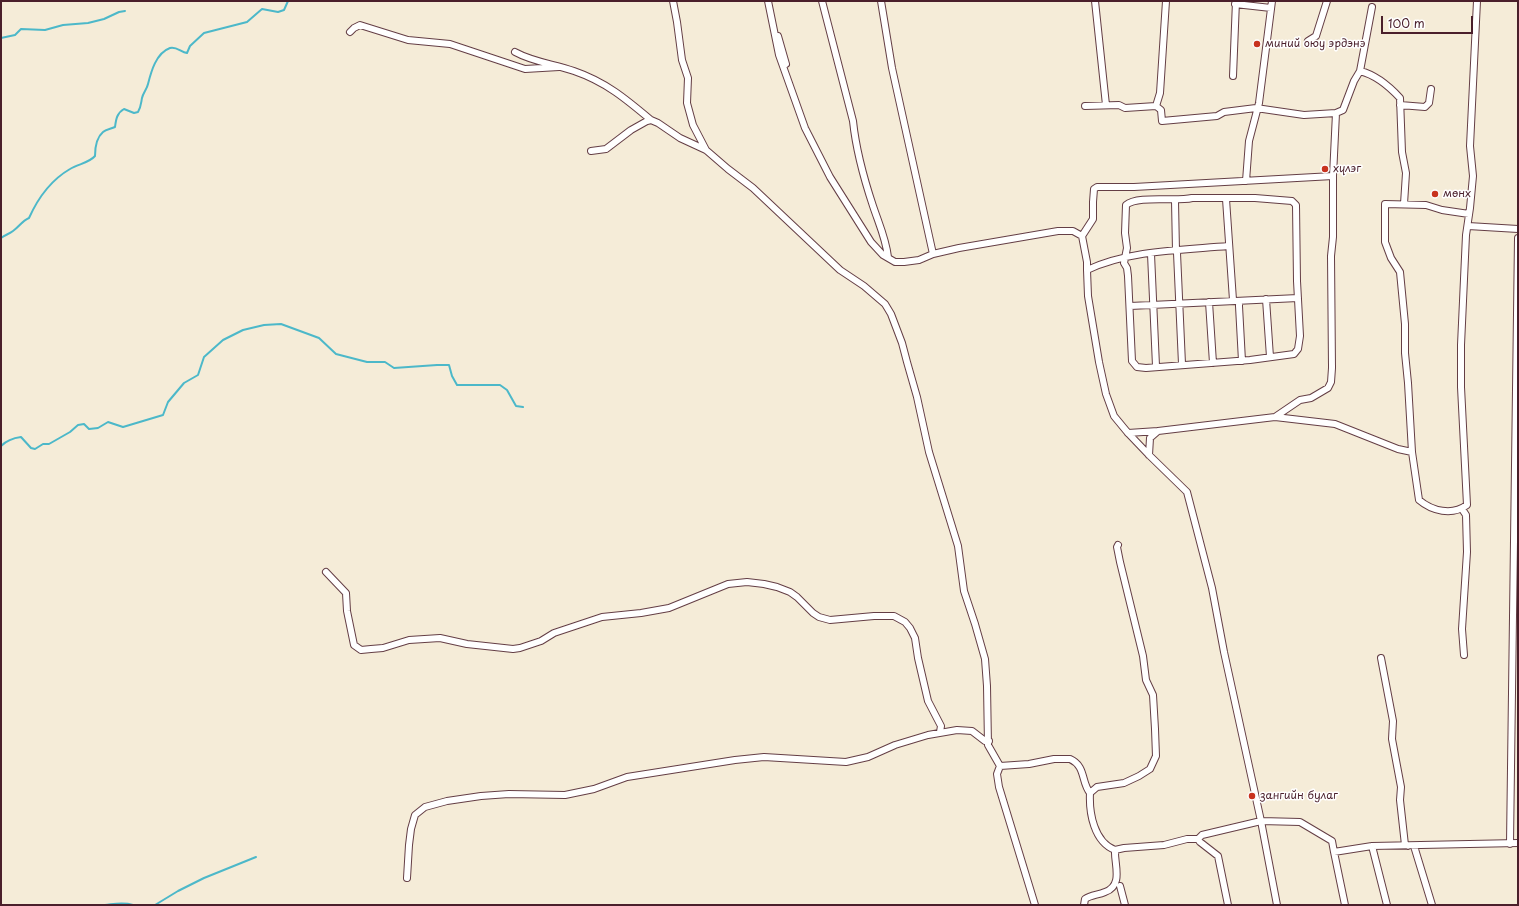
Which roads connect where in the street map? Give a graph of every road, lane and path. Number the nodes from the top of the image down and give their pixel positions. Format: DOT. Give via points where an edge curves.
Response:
graph roads {
  1 [pos="673,1"];
  2 [pos="769,1"];
  3 [pos="822,1"];
  4 [pos="881,1"];
  5 [pos="1095,1"];
  6 [pos="1166,1"];
  7 [pos="1272,1"];
  8 [pos="1327,1"];
  9 [pos="1477,1"];
  10 [pos="1235,2"];
  11 [pos="1372,7"];
  12 [pos="1271,8"];
  13 [pos="350,32"];
  14 [pos="1308,40"];
  15 [pos="515,52"];
  16 [pos="559,67"];
  17 [pos="1360,71"];
  18 [pos="1233,76"];
  19 [pos="1431,89"];
  20 [pos="1106,105"];
  21 [pos="1400,105"];
  22 [pos="1085,106"];
  23 [pos="1156,106"];
  24 [pos="1256,108"];
  25 [pos="1336,113"];
  26 [pos="651,120"];
  27 [pos="706,150"];
  28 [pos="590,151"];
  29 [pos="1333,176"];
  30 [pos="1246,181"];
  31 [pos="1226,199"];
  32 [pos="1175,201"];
  33 [pos="1404,204"];
  34 [pos="1469,214"];
  35 [pos="1468,226"];
  36 [pos="1518,229"];
  37 [pos="1082,236"];
  38 [pos="1518,238"];
  39 [pos="1228,246"];
  40 [pos="1176,250"];
  41 [pos="933,254"];
  42 [pos="1151,254"];
  43 [pos="888,257"];
  44 [pos="1124,258"];
  45 [pos="1087,270"];
  46 [pos="1298,298"];
  47 [pos="1266,300"];
  48 [pos="1236,301"];
  49 [pos="1209,302"];
  50 [pos="1180,303"];
  51 [pos="1130,306"];
  52 [pos="1154,306"];
  53 [pos="1270,357"];
  54 [pos="1242,361"];
  55 [pos="1213,363"];
  56 [pos="1182,364"];
  57 [pos="1156,366"];
  58 [pos="1275,417"];
  59 [pos="1158,430"];
  60 [pos="1128,432"];
  61 [pos="1412,452"];
  62 [pos="1149,455"];
  63 [pos="1462,509"];
  64 [pos="1118,545"];
  65 [pos="326,572"];
  66 [pos="1464,655"];
  67 [pos="1381,658"];
  68 [pos="940,732"];
  69 [pos="988,741"];
  70 [pos="1000,766"];
  71 [pos="1090,793"];
  72 [pos="1261,821"];
  73 [pos="1198,839"];
  74 [pos="1510,844"];
  75 [pos="1518,844"];
  76 [pos="1372,846"];
  77 [pos="1412,846"];
  78 [pos="1115,850"];
  79 [pos="1334,852"];
  80 [pos="407,878"];
  81 [pos="1120,886"];
  82 [pos="1035,905"];
  83 [pos="1084,905"];
  84 [pos="1125,905"];
  85 [pos="1228,905"];
  86 [pos="1277,905"];
  87 [pos="1345,905"];
  88 [pos="1387,905"];
  89 [pos="1432,905"];
  1 -- 27 [label="street" via="682,60 688,78 687,103 693,125"];
  2 -- 43 [label="street" via="776,45 802,121 830,177 871,242"];
  3 -- 43 [label="street" via="854,121 859,157 884,236"];
  4 -- 41 [label="street" via="892,68"];
  5 -- 20 [label="street"];
  6 -- 23 [label="street" via="1160,93"];
  7 -- 12 [label="street"];
  8 -- 14 [label="street" via="1316,36"];
  9 -- 34 [label="street" via="1470,146 1473,176"];
  10 -- 12 [label="street"];
  10 -- 18 [label="street"];
  11 -- 17 [label="street"];
  12 -- 24 [label="street" via="1264,71"];
  13 -- 16 [label="street" via="360,25 408,40 450,44 525,69"];
  15 -- 16 [label="street"];
  16 -- 26 [label="street" via="573,70 606,85"];
  17 -- 21 [label="street" via="1380,80 1394,91 1400,98"];
  17 -- 25 [label="street" via="1343,110"];
  19 -- 21 [label="street" via="1429,103 1425,107"];
  20 -- 22 [label="street"];
  20 -- 23 [label="street" via="1119,105 1125,108"];
  21 -- 33 [label="street" via="1402,152 1406,173"];
  23 -- 24 [label="street" via="1161,110 1162,121 1217,116 1224,112"];
  24 -- 25 [label="street" via="1304,115"];
  24 -- 30 [label="street" via="1248,141"];
  25 -- 29 [label="street"];
  26 -- 27 [label="street"];
  26 -- 28 [label="street" via="631,130 606,149"];
  27 -- 69 [label="street" via="753,188 840,270 878,298 891,314 918,397 929,452 960,553 965,595 985,659"];
  29 -- 30 [label="street"];
  29 -- 58 [label="street" via="1331,382 1328,388 1311,398 1300,400"];
  30 -- 37 [label="street" via="1097,187 1094,189 1093,219"];
  31 -- 32 [label="street" via="1192,198"];
  31 -- 39 [label="street"];
  31 -- 46 [label="street" via="1292,201 1296,206"];
  32 -- 40 [label="street"];
  32 -- 44 [label="street" via="1144,200 1126,205 1127,248"];
  33 -- 34 [label="street" via="1426,205"];
  33 -- 61 [label="street" via="1385,204 1384,228 1385,242 1400,272"];
  34 -- 35 [label="street"];
  35 -- 36 [label="street"];
  35 -- 63 [label="street" via="1461,345 1467,505"];
  37 -- 41 [label="street" via="1073,231 1058,231"];
  37 -- 45 [label="street"];
  38 -- 74 [label="street"];
  39 -- 40 [label="street"];
  39 -- 48 [label="street"];
  40 -- 42 [label="street"];
  40 -- 50 [label="street"];
  41 -- 43 [label="street" via="919,260 897,263"];
  42 -- 44 [label="street"];
  42 -- 52 [label="street"];
  44 -- 45 [label="street"];
  44 -- 51 [label="street"];
  45 -- 60 [label="street" via="1090,308 1106,394 1114,416"];
  46 -- 47 [label="street"];
  46 -- 53 [label="street" via="1298,349 1294,354"];
  47 -- 48 [label="street"];
  47 -- 53 [label="street"];
  48 -- 49 [label="street"];
  48 -- 54 [label="street" via="1240,306"];
  49 -- 50 [label="street"];
  49 -- 55 [label="street"];
  50 -- 52 [label="street"];
  50 -- 56 [label="street"];
  51 -- 52 [label="street"];
  51 -- 57 [label="street" via="1132,361 1137,367"];
  52 -- 57 [label="street"];
  53 -- 54 [label="street"];
  54 -- 55 [label="street"];
  55 -- 56 [label="street"];
  56 -- 57 [label="street"];
  58 -- 59 [label="street"];
  58 -- 61 [label="street" via="1335,424 1392,447"];
  59 -- 60 [label="street"];
  59 -- 62 [label="street" via="1150,438"];
  60 -- 62 [label="street"];
  61 -- 63 [label="street" via="1418,500 1427,507 1440,510"];
  62 -- 72 [label="street" via="1187,492 1212,588"];
  63 -- 66 [label="street" via="1466,515 1467,552 1462,629"];
  64 -- 71 [label="street" via="1146,680 1153,695 1156,756 1150,769 1139,776 1124,783 1097,787"];
  65 -- 68 [label="street" via="346,593 354,646 362,650 383,648 409,640 440,638 467,644 520,648 541,641 554,633 602,617 662,610 736,582 764,584 783,589 797,597 819,617 830,620 894,616 905,622 915,638 928,701 941,726"];
  67 -- 77 [label="street" via="1393,721 1392,739 1401,788 1405,845"];
  68 -- 69 [label="street" via="972,731"];
  68 -- 80 [label="street" via="846,762 764,757 735,760 626,776 600,787 570,794 459,798 425,807 415,815 411,829"];
  69 -- 70 [label="street"];
  70 -- 71 [label="street" via="1070,759 1081,768 1086,788"];
  70 -- 82 [label="street" via="997,774 999,787"];
  71 -- 78 [label="street" via="1090,810 1096,830 1100,839"];
  72 -- 73 [label="street" via="1202,835"];
  72 -- 79 [label="street" via="1300,822 1332,841"];
  72 -- 86 [label="street"];
  73 -- 78 [label="street"];
  73 -- 85 [label="street" via="1218,856"];
  74 -- 75 [label="street"];
  74 -- 77 [label="street"];
  76 -- 77 [label="street"];
  76 -- 79 [label="street"];
  76 -- 88 [label="street"];
  77 -- 89 [label="street"];
  78 -- 83 [label="street" via="1115,884 1109,890 1085,899"];
  79 -- 87 [label="street"];
  81 -- 84 [label="street"];
}
